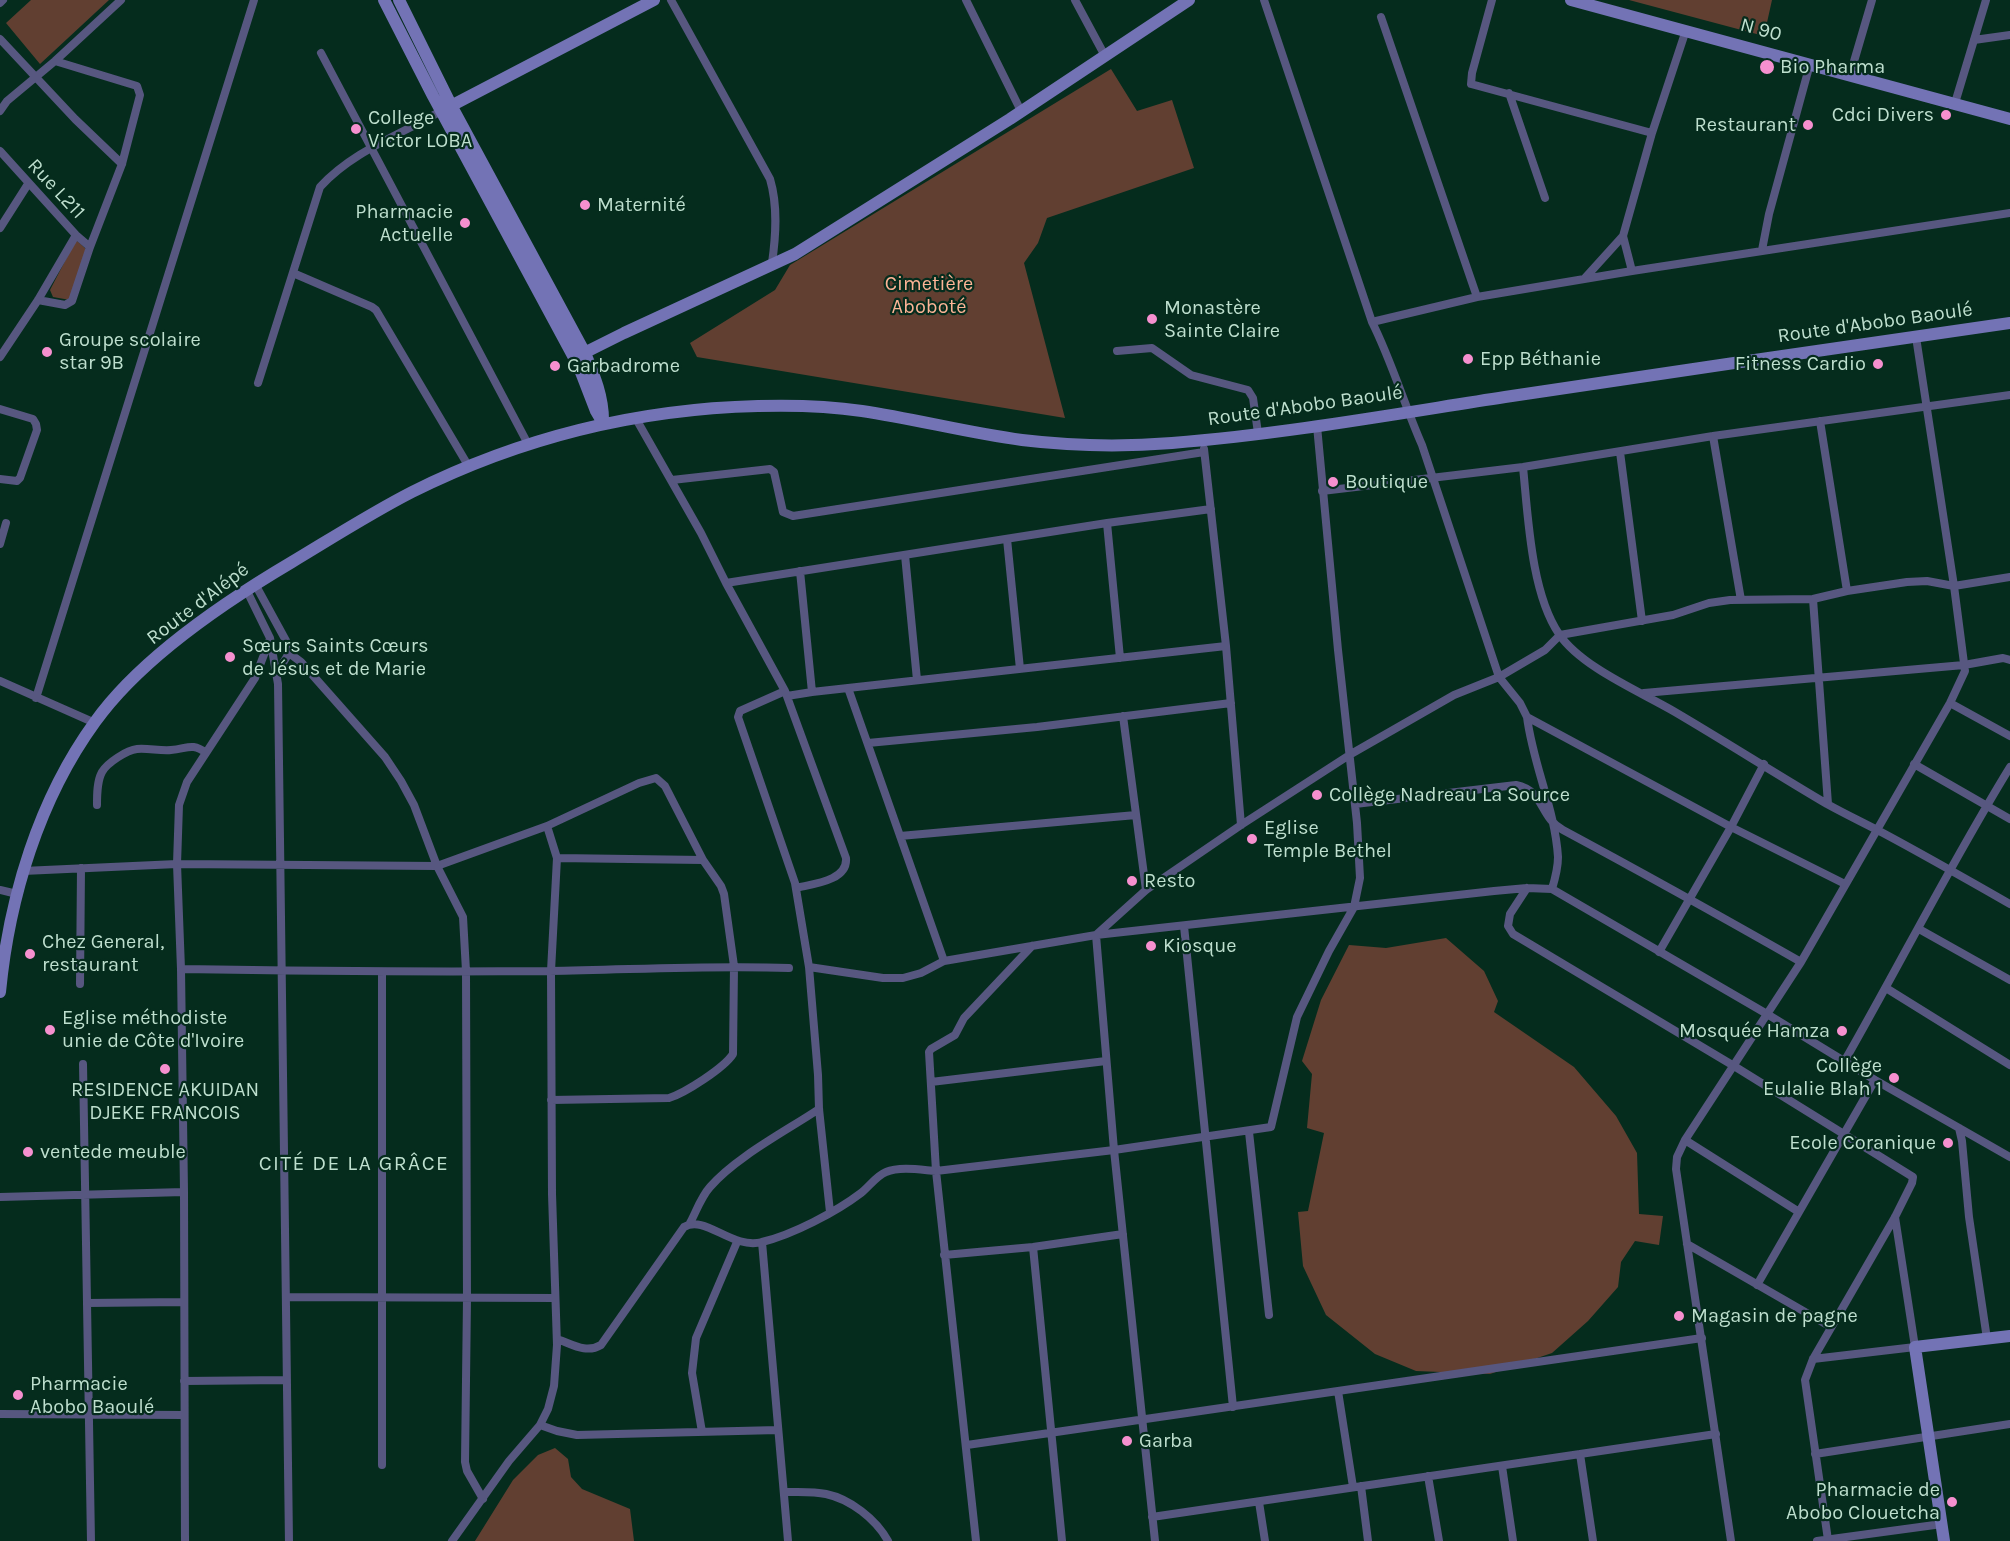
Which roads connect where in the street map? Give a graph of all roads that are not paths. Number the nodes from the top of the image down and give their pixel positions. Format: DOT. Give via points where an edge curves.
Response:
graph roads {
  1 [pos="121,0"];
  2 [pos="254,0"];
  3 [pos="384,0"];
  4 [pos="399,0"];
  5 [pos="654,0"];
  6 [pos="671,0"];
  7 [pos="966,0"];
  8 [pos="1075,0"];
  9 [pos="1189,0"];
  10 [pos="1264,0"];
  11 [pos="1492,0"];
  12 [pos="1571,0"];
  13 [pos="1872,0"];
  14 [pos="1986,0"];
  15 [pos="1381,18"];
  16 [pos="1686,30"];
  17 [pos="2010,35"];
  18 [pos="0,39"];
  19 [pos="1974,40"];
  20 [pos="321,53"];
  21 [pos="1104,56"];
  22 [pos="55,61"];
  23 [pos="1810,63"];
  24 [pos="1850,75"];
  25 [pos="35,78"];
  26 [pos="1509,93"];
  27 [pos="1955,103"];
  28 [pos="446,108"];
  29 [pos="0,111"];
  30 [pos="1021,111"];
  31 [pos="2010,118"];
  32 [pos="1652,133"];
  33 [pos="371,147"];
  34 [pos="0,151"];
  35 [pos="122,164"];
  36 [pos="28,184"];
  37 [pos="1545,198"];
  38 [pos="2010,213"];
  39 [pos="0,228"];
  40 [pos="76,235"];
  41 [pos="1623,236"];
  42 [pos="90,247"];
  43 [pos="1762,250"];
  44 [pos="772,263"];
  45 [pos="1632,271"];
  46 [pos="293,273"];
  47 [pos="1584,279"];
  48 [pos="1477,297"];
  49 [pos="38,300"];
  50 [pos="1372,322"];
  51 [pos="2010,323"];
  52 [pos="1916,337"];
  53 [pos="1117,351"];
  54 [pos="579,356"];
  55 [pos="0,357"];
  56 [pos="258,383"];
  57 [pos="2010,395"];
  58 [pos="1925,407"];
  59 [pos="0,408"];
  60 [pos="1407,412"];
  61 [pos="635,417"];
  62 [pos="1820,421"];
  63 [pos="603,423"];
  64 [pos="1317,426"];
  65 [pos="1258,433"];
  66 [pos="1713,436"];
  67 [pos="528,444"];
  68 [pos="1204,446"];
  69 [pos="1620,452"];
  70 [pos="469,467"];
  71 [pos="1523,467"];
  72 [pos="1433,476"];
  73 [pos="0,479"];
  74 [pos="672,480"];
  75 [pos="1322,491"];
  76 [pos="1211,509"];
  77 [pos="6,523"];
  78 [pos="1107,523"];
  79 [pos="1007,538"];
  80 [pos="0,544"];
  81 [pos="905,555"];
  82 [pos="800,571"];
  83 [pos="2010,577"];
  84 [pos="726,583"];
  85 [pos="251,586"];
  86 [pos="1954,586"];
  87 [pos="1846,591"];
  88 [pos="1813,599"];
  89 [pos="1741,600"];
  90 [pos="1642,621"];
  91 [pos="278,629"];
  92 [pos="1560,635"];
  93 [pos="270,638"];
  94 [pos="1226,646"];
  95 [pos="289,653"];
  96 [pos="1120,658"];
  97 [pos="2010,660"];
  98 [pos="1964,665"];
  99 [pos="1020,669"];
  100 [pos="277,673"];
  101 [pos="1499,677"];
  102 [pos="1818,678"];
  103 [pos="917,680"];
  104 [pos="0,681"];
  105 [pos="848,688"];
  106 [pos="812,692"];
  107 [pos="1644,693"];
  108 [pos="786,694"];
  109 [pos="36,698"];
  110 [pos="1231,703"];
  111 [pos="1950,703"];
  112 [pos="1123,716"];
  113 [pos="1527,717"];
  114 [pos="94,723"];
  115 [pos="2010,736"];
  116 [pos="868,743"];
  117 [pos="206,753"];
  118 [pos="1351,754"];
  119 [pos="1764,764"];
  120 [pos="1914,764"];
  121 [pos="2010,767"];
  122 [pos="1355,804"];
  123 [pos="1828,804"];
  124 [pos="97,805"];
  125 [pos="1986,805"];
  126 [pos="1136,815"];
  127 [pos="2010,819"];
  128 [pos="1241,825"];
  129 [pos="1553,825"];
  130 [pos="547,826"];
  131 [pos="1731,827"];
  132 [pos="1876,829"];
  133 [pos="900,836"];
  134 [pos="557,858"];
  135 [pos="703,860"];
  136 [pos="177,864"];
  137 [pos="280,866"];
  138 [pos="437,866"];
  139 [pos="81,868"];
  140 [pos="1949,869"];
  141 [pos="22,871"];
  142 [pos="1845,884"];
  143 [pos="796,888"];
  144 [pos="1527,888"];
  145 [pos="1552,889"];
  146 [pos="0,890"];
  147 [pos="1146,890"];
  148 [pos="17,894"];
  149 [pos="1690,898"];
  150 [pos="2010,904"];
  151 [pos="1354,907"];
  152 [pos="1184,926"];
  153 [pos="1919,929"];
  154 [pos="1096,935"];
  155 [pos="1032,946"];
  156 [pos="1659,952"];
  157 [pos="944,961"];
  158 [pos="1801,962"];
  159 [pos="734,966"];
  160 [pos="809,966"];
  161 [pos="789,968"];
  162 [pos="181,969"];
  163 [pos="282,971"];
  164 [pos="466,971"];
  165 [pos="551,971"];
  166 [pos="382,972"];
  167 [pos="2010,980"];
  168 [pos="80,984"];
  169 [pos="1886,988"];
  170 [pos="0,992"];
  171 [pos="1767,1014"];
  172 [pos="1106,1061"];
  173 [pos="1844,1062"];
  174 [pos="83,1064"];
  175 [pos="1734,1065"];
  176 [pos="2010,1065"];
  177 [pos="1875,1080"];
  178 [pos="931,1082"];
  179 [pos="551,1100"];
  180 [pos="819,1109"];
  181 [pos="1959,1128"];
  182 [pos="1249,1132"];
  183 [pos="1844,1134"];
  184 [pos="1204,1138"];
  185 [pos="1685,1140"];
  186 [pos="1114,1150"];
  187 [pos="2008,1153"];
  188 [pos="936,1171"];
  189 [pos="183,1192"];
  190 [pos="85,1194"];
  191 [pos="0,1197"];
  192 [pos="830,1212"];
  193 [pos="1799,1212"];
  194 [pos="1895,1217"];
  195 [pos="690,1223"];
  196 [pos="1124,1234"];
  197 [pos="737,1242"];
  198 [pos="762,1242"];
  199 [pos="1687,1244"];
  200 [pos="1033,1247"];
  201 [pos="944,1255"];
  202 [pos="1757,1286"];
  203 [pos="287,1297"];
  204 [pos="383,1298"];
  205 [pos="555,1298"];
  206 [pos="467,1299"];
  207 [pos="184,1302"];
  208 [pos="87,1303"];
  209 [pos="1269,1315"];
  210 [pos="1831,1327"];
  211 [pos="2010,1336"];
  212 [pos="1702,1338"];
  213 [pos="557,1339"];
  214 [pos="1987,1339"];
  215 [pos="1915,1347"];
  216 [pos="1813,1359"];
  217 [pos="288,1380"];
  218 [pos="184,1382"];
  219 [pos="1338,1391"];
  220 [pos="1233,1407"];
  221 [pos="0,1413"];
  222 [pos="88,1415"];
  223 [pos="183,1415"];
  224 [pos="1143,1420"];
  225 [pos="2010,1424"];
  226 [pos="540,1425"];
  227 [pos="778,1430"];
  228 [pos="702,1432"];
  229 [pos="1052,1434"];
  230 [pos="1716,1434"];
  231 [pos="1929,1436"];
  232 [pos="967,1445"];
  233 [pos="1581,1454"];
  234 [pos="1815,1454"];
  235 [pos="382,1465"];
  236 [pos="1502,1466"];
  237 [pos="1428,1476"];
  238 [pos="1357,1486"];
  239 [pos="784,1492"];
  240 [pos="483,1498"];
  241 [pos="1259,1502"];
  242 [pos="1152,1517"];
  243 [pos="1942,1524"];
  244 [pos="1828,1540"];
  245 [pos="91,1541"];
  246 [pos="185,1541"];
  247 [pos="290,1541"];
  248 [pos="452,1541"];
  249 [pos="788,1541"];
  250 [pos="888,1541"];
  251 [pos="976,1541"];
  252 [pos="1062,1541"];
  253 [pos="1155,1541"];
  254 [pos="1264,1541"];
  255 [pos="1368,1541"];
  256 [pos="1439,1541"];
  257 [pos="1512,1541"];
  258 [pos="1593,1541"];
  259 [pos="1731,1541"];
  260 [pos="1816,1541"];
  261 [pos="1944,1541"];
  1 -- 22 [label="street"];
  2 -- 109 [label="street"];
  3 -- 28 [label="main road"];
  4 -- 28 [label="main road"];
  5 -- 28 [label="main road"];
  6 -- 44 [label="street" via="770,179 776,225"];
  7 -- 30 [label="street"];
  8 -- 21 [label="street"];
  9 -- 21 [label="main road"];
  10 -- 50 [label="street"];
  11 -- 26 [label="street" via="1471,84"];
  12 -- 16 [label="main road, N 90"];
  13 -- 24 [label="street"];
  14 -- 19 [label="street"];
  15 -- 48 [label="street"];
  16 -- 23 [label="main road, N 90"];
  16 -- 32 [label="street"];
  17 -- 19 [label="street"];
  18 -- 25 [label="street"];
  19 -- 27 [label="street"];
  20 -- 33 [label="street"];
  21 -- 30 [label="main road"];
  22 -- 25 [label="street"];
  22 -- 35 [label="street" via="140,90"];
  23 -- 24 [label="main road, N 90"];
  23 -- 43 [label="street"];
  24 -- 27 [label="main road, N 90"];
  25 -- 29 [label="street" via="7,100"];
  25 -- 35 [label="street"];
  26 -- 32 [label="street"];
  26 -- 37 [label="street"];
  27 -- 31 [label="main road, N 90"];
  28 -- 33 [label="street"];
  28 -- 54 [label="main road"];
  30 -- 44 [label="main road" via="795,254"];
  32 -- 41 [label="street"];
  33 -- 46 [label="street" via="320,187"];
  33 -- 67 [label="street"];
  34 -- 36 [label="street, Rue L211"];
  35 -- 42 [label="street"];
  36 -- 39 [label="street"];
  36 -- 40 [label="street, Rue L211"];
  38 -- 43 [label="street"];
  40 -- 42 [label="street, Rue L211"];
  40 -- 49 [label="street"];
  41 -- 45 [label="street"];
  41 -- 47 [label="street"];
  42 -- 49 [label="street" via="72,301 65,305"];
  43 -- 45 [label="street"];
  44 -- 54 [label="main road"];
  45 -- 47 [label="street"];
  46 -- 56 [label="street"];
  46 -- 70 [label="street" via="376,310"];
  47 -- 48 [label="street"];
  48 -- 50 [label="street"];
  49 -- 55 [label="street"];
  50 -- 60 [label="street" via="1388,354"];
  51 -- 52 [label="main road, Route d'Abobo Baoulé"];
  52 -- 58 [label="street"];
  52 -- 60 [label="main road, Route d'Abobo Baoulé"];
  53 -- 65 [label="street" via="1152,348 1191,375 1248,390 1253,398"];
  54 -- 63 [label="main road" via="597,383"];
  57 -- 58 [label="street"];
  58 -- 62 [label="street"];
  58 -- 86 [label="street"];
  59 -- 73 [label="street" via="33,419 37,430 20,478"];
  60 -- 64 [label="main road, Route d'Abobo Baoulé"];
  60 -- 72 [label="street"];
  61 -- 63 [label="main road, Route d'Abobo Baoulé"];
  61 -- 68 [label="main road, Route d'Abobo Baoulé" via="747,406 818,406 1018,440"];
  61 -- 74 [label="street"];
  62 -- 66 [label="street"];
  62 -- 87 [label="street"];
  63 -- 67 [label="main road, Route d'Alépé"];
  64 -- 65 [label="main road, Route d'Abobo Baoulé"];
  64 -- 75 [label="street"];
  65 -- 68 [label="main road, Route d'Abobo Baoulé"];
  66 -- 69 [label="street"];
  66 -- 89 [label="street"];
  67 -- 70 [label="main road, Route d'Alépé"];
  68 -- 74 [label="street" via="793,516 783,512 770,469"];
  68 -- 76 [label="street"];
  69 -- 71 [label="street"];
  69 -- 90 [label="street"];
  70 -- 85 [label="main road, Route d'Alépé" via="415,491"];
  71 -- 72 [label="street"];
  71 -- 92 [label="street" via="1538,579"];
  72 -- 75 [label="street"];
  72 -- 101 [label="street"];
  74 -- 84 [label="street"];
  75 -- 118 [label="street"];
  76 -- 78 [label="street"];
  76 -- 94 [label="street"];
  77 -- 80 [label="street"];
  78 -- 79 [label="street"];
  78 -- 96 [label="street"];
  79 -- 81 [label="street"];
  79 -- 99 [label="street"];
  81 -- 82 [label="street"];
  81 -- 103 [label="street"];
  82 -- 84 [label="street"];
  82 -- 106 [label="street"];
  83 -- 86 [label="street"];
  84 -- 108 [label="street"];
  85 -- 91 [label="street"];
  85 -- 93 [label="street"];
  85 -- 114 [label="main road, Route d'Alépé" via="147,667"];
  86 -- 87 [label="street" via="1927,581"];
  86 -- 98 [label="street"];
  87 -- 88 [label="street"];
  88 -- 89 [label="street"];
  88 -- 102 [label="street"];
  89 -- 90 [label="street" via="1709,603"];
  90 -- 92 [label="street"];
  91 -- 93 [label="street"];
  91 -- 95 [label="street"];
  92 -- 101 [label="street" via="1545,650"];
  92 -- 107 [label="street" via="1604,672"];
  93 -- 100 [label="street"];
  93 -- 117 [label="street" via="255,678"];
  94 -- 96 [label="street"];
  94 -- 110 [label="street"];
  95 -- 100 [label="street"];
  95 -- 138 [label="street" via="385,757 414,805"];
  96 -- 99 [label="street"];
  97 -- 98 [label="street"];
  98 -- 102 [label="street"];
  98 -- 111 [label="street"];
  99 -- 103 [label="street"];
  100 -- 137 [label="street"];
  101 -- 113 [label="street"];
  101 -- 118 [label="street" via="1454,695"];
  102 -- 107 [label="street"];
  102 -- 123 [label="street"];
  103 -- 105 [label="street"];
  104 -- 109 [label="street"];
  105 -- 106 [label="street"];
  105 -- 116 [label="street"];
  106 -- 108 [label="street"];
  107 -- 119 [label="street"];
  108 -- 143 [label="street" via="740,711 738,717"];
  108 -- 143 [label="street" via="846,864 837,876"];
  109 -- 114 [label="street"];
  110 -- 112 [label="street"];
  110 -- 128 [label="street"];
  111 -- 115 [label="street"];
  111 -- 120 [label="street"];
  112 -- 116 [label="street"];
  112 -- 126 [label="street"];
  113 -- 129 [label="street" via="1530,744"];
  113 -- 131 [label="street"];
  114 -- 141 [label="main road, Route d'Alépé" via="49,806"];
  116 -- 133 [label="street"];
  117 -- 124 [label="street" via="192,746 137,749 123,754 102,770"];
  117 -- 136 [label="street" via="182,793"];
  118 -- 122 [label="street"];
  118 -- 128 [label="street"];
  119 -- 123 [label="street"];
  119 -- 131 [label="street"];
  120 -- 125 [label="street"];
  120 -- 132 [label="street"];
  121 -- 125 [label="street"];
  122 -- 129 [label="street" via="1516,785 1534,792"];
  122 -- 151 [label="street" via="1361,858"];
  123 -- 132 [label="street"];
  125 -- 127 [label="street"];
  125 -- 140 [label="street"];
  126 -- 133 [label="street"];
  126 -- 147 [label="street"];
  128 -- 147 [label="street"];
  129 -- 145 [label="street" via="1558,858"];
  129 -- 149 [label="street"];
  130 -- 134 [label="street"];
  130 -- 135 [label="street" via="656,778 675,803"];
  130 -- 138 [label="street"];
  131 -- 142 [label="street"];
  131 -- 149 [label="street"];
  132 -- 140 [label="street"];
  132 -- 142 [label="street"];
  133 -- 157 [label="street"];
  134 -- 135 [label="street"];
  134 -- 165 [label="street"];
  135 -- 159 [label="street" via="724,894"];
  136 -- 137 [label="street"];
  136 -- 139 [label="street"];
  136 -- 162 [label="street"];
  137 -- 138 [label="street"];
  137 -- 163 [label="street"];
  138 -- 164 [label="street" via="463,917"];
  139 -- 141 [label="street"];
  139 -- 168 [label="street"];
  140 -- 150 [label="street"];
  140 -- 153 [label="street"];
  141 -- 148 [label="main road, Route d'Alépé"];
  142 -- 158 [label="street"];
  143 -- 160 [label="street"];
  144 -- 145 [label="street"];
  144 -- 151 [label="street"];
  144 -- 175 [label="street" via="1510,914 1508,926 1513,934"];
  145 -- 156 [label="street"];
  146 -- 148 [label="street"];
  147 -- 154 [label="street"];
  148 -- 170 [label="main road, Route d'Alépé" via="4,950"];
  149 -- 156 [label="street"];
  149 -- 158 [label="street"];
  151 -- 152 [label="street"];
  151 -- 182 [label="street" via="1297,1017 1273,1124"];
  152 -- 154 [label="street"];
  152 -- 184 [label="street"];
  153 -- 167 [label="street"];
  153 -- 169 [label="street"];
  154 -- 155 [label="street"];
  154 -- 172 [label="street"];
  155 -- 157 [label="street"];
  155 -- 178 [label="street" via="964,1018 955,1035 931,1048"];
  156 -- 171 [label="street"];
  157 -- 160 [label="street" via="903,978"];
  158 -- 171 [label="street"];
  159 -- 161 [label="street"];
  159 -- 165 [label="street"];
  159 -- 179 [label="street" via="734,1050 725,1064 669,1098"];
  160 -- 180 [label="street"];
  162 -- 163 [label="street"];
  162 -- 189 [label="street"];
  163 -- 166 [label="street"];
  163 -- 203 [label="street"];
  164 -- 165 [label="street"];
  164 -- 166 [label="street"];
  164 -- 206 [label="street"];
  165 -- 179 [label="street"];
  166 -- 204 [label="street"];
  169 -- 173 [label="street"];
  169 -- 176 [label="street"];
  171 -- 173 [label="street"];
  171 -- 175 [label="street"];
  172 -- 178 [label="street"];
  172 -- 186 [label="street"];
  173 -- 177 [label="street"];
  174 -- 190 [label="street"];
  175 -- 183 [label="street"];
  175 -- 185 [label="street"];
  177 -- 181 [label="street"];
  177 -- 183 [label="street"];
  178 -- 188 [label="street"];
  179 -- 205 [label="street"];
  180 -- 192 [label="street"];
  180 -- 195 [label="street" via="720,1178 708,1189"];
  181 -- 187 [label="street"];
  181 -- 214 [label="street"];
  182 -- 184 [label="street"];
  182 -- 209 [label="street"];
  183 -- 193 [label="street"];
  183 -- 194 [label="street" via="1912,1177"];
  184 -- 186 [label="street"];
  184 -- 220 [label="street"];
  185 -- 193 [label="street"];
  185 -- 199 [label="street" via="1676,1168"];
  186 -- 188 [label="street"];
  186 -- 196 [label="street"];
  188 -- 192 [label="street" via="884,1173"];
  188 -- 201 [label="street"];
  189 -- 190 [label="street"];
  189 -- 207 [label="street"];
  190 -- 191 [label="street"];
  190 -- 208 [label="street"];
  192 -- 198 [label="street"];
  193 -- 202 [label="street"];
  194 -- 210 [label="street"];
  194 -- 215 [label="street"];
  195 -- 197 [label="street" via="701,1224"];
  195 -- 213 [label="street" via="601,1345 587,1350"];
  196 -- 200 [label="street"];
  196 -- 224 [label="street"];
  197 -- 198 [label="street"];
  197 -- 228 [label="street" via="696,1338 692,1373"];
  198 -- 227 [label="street"];
  199 -- 202 [label="street"];
  199 -- 212 [label="street"];
  200 -- 201 [label="street"];
  200 -- 229 [label="street"];
  201 -- 232 [label="street"];
  202 -- 210 [label="street"];
  203 -- 204 [label="street"];
  203 -- 217 [label="street"];
  204 -- 206 [label="street"];
  204 -- 235 [label="street"];
  205 -- 206 [label="street"];
  205 -- 213 [label="street"];
  206 -- 240 [label="street" via="465,1462"];
  207 -- 208 [label="street"];
  207 -- 218 [label="street"];
  208 -- 222 [label="street"];
  210 -- 216 [label="street"];
  211 -- 214 [label="main road"];
  212 -- 219 [label="street"];
  212 -- 230 [label="street"];
  213 -- 226 [label="street" via="554,1386"];
  214 -- 215 [label="main road"];
  215 -- 216 [label="street"];
  215 -- 231 [label="main road"];
  216 -- 234 [label="street" via="1805,1380"];
  217 -- 218 [label="street"];
  217 -- 247 [label="street"];
  218 -- 223 [label="street"];
  219 -- 220 [label="street"];
  219 -- 238 [label="street"];
  220 -- 224 [label="street"];
  221 -- 222 [label="street"];
  222 -- 223 [label="street"];
  222 -- 245 [label="street"];
  223 -- 246 [label="street"];
  224 -- 229 [label="street"];
  224 -- 242 [label="street"];
  225 -- 231 [label="street"];
  226 -- 228 [label="street" via="578,1435"];
  226 -- 240 [label="street"];
  227 -- 228 [label="street"];
  227 -- 239 [label="street"];
  229 -- 232 [label="street"];
  229 -- 252 [label="street"];
  230 -- 233 [label="street"];
  230 -- 259 [label="street"];
  231 -- 234 [label="street"];
  231 -- 243 [label="main road"];
  232 -- 251 [label="street"];
  233 -- 236 [label="street"];
  233 -- 258 [label="street"];
  234 -- 244 [label="street"];
  236 -- 237 [label="street"];
  236 -- 257 [label="street"];
  237 -- 238 [label="street"];
  237 -- 256 [label="street"];
  238 -- 241 [label="street"];
  238 -- 255 [label="street"];
  239 -- 249 [label="street"];
  239 -- 250 [label="street" via="824,1493 843,1499 870,1519"];
  240 -- 248 [label="street"];
  241 -- 242 [label="street"];
  241 -- 254 [label="street"];
  242 -- 253 [label="street"];
  243 -- 244 [label="street"];
  243 -- 261 [label="main road"];
  244 -- 260 [label="street"];
}
